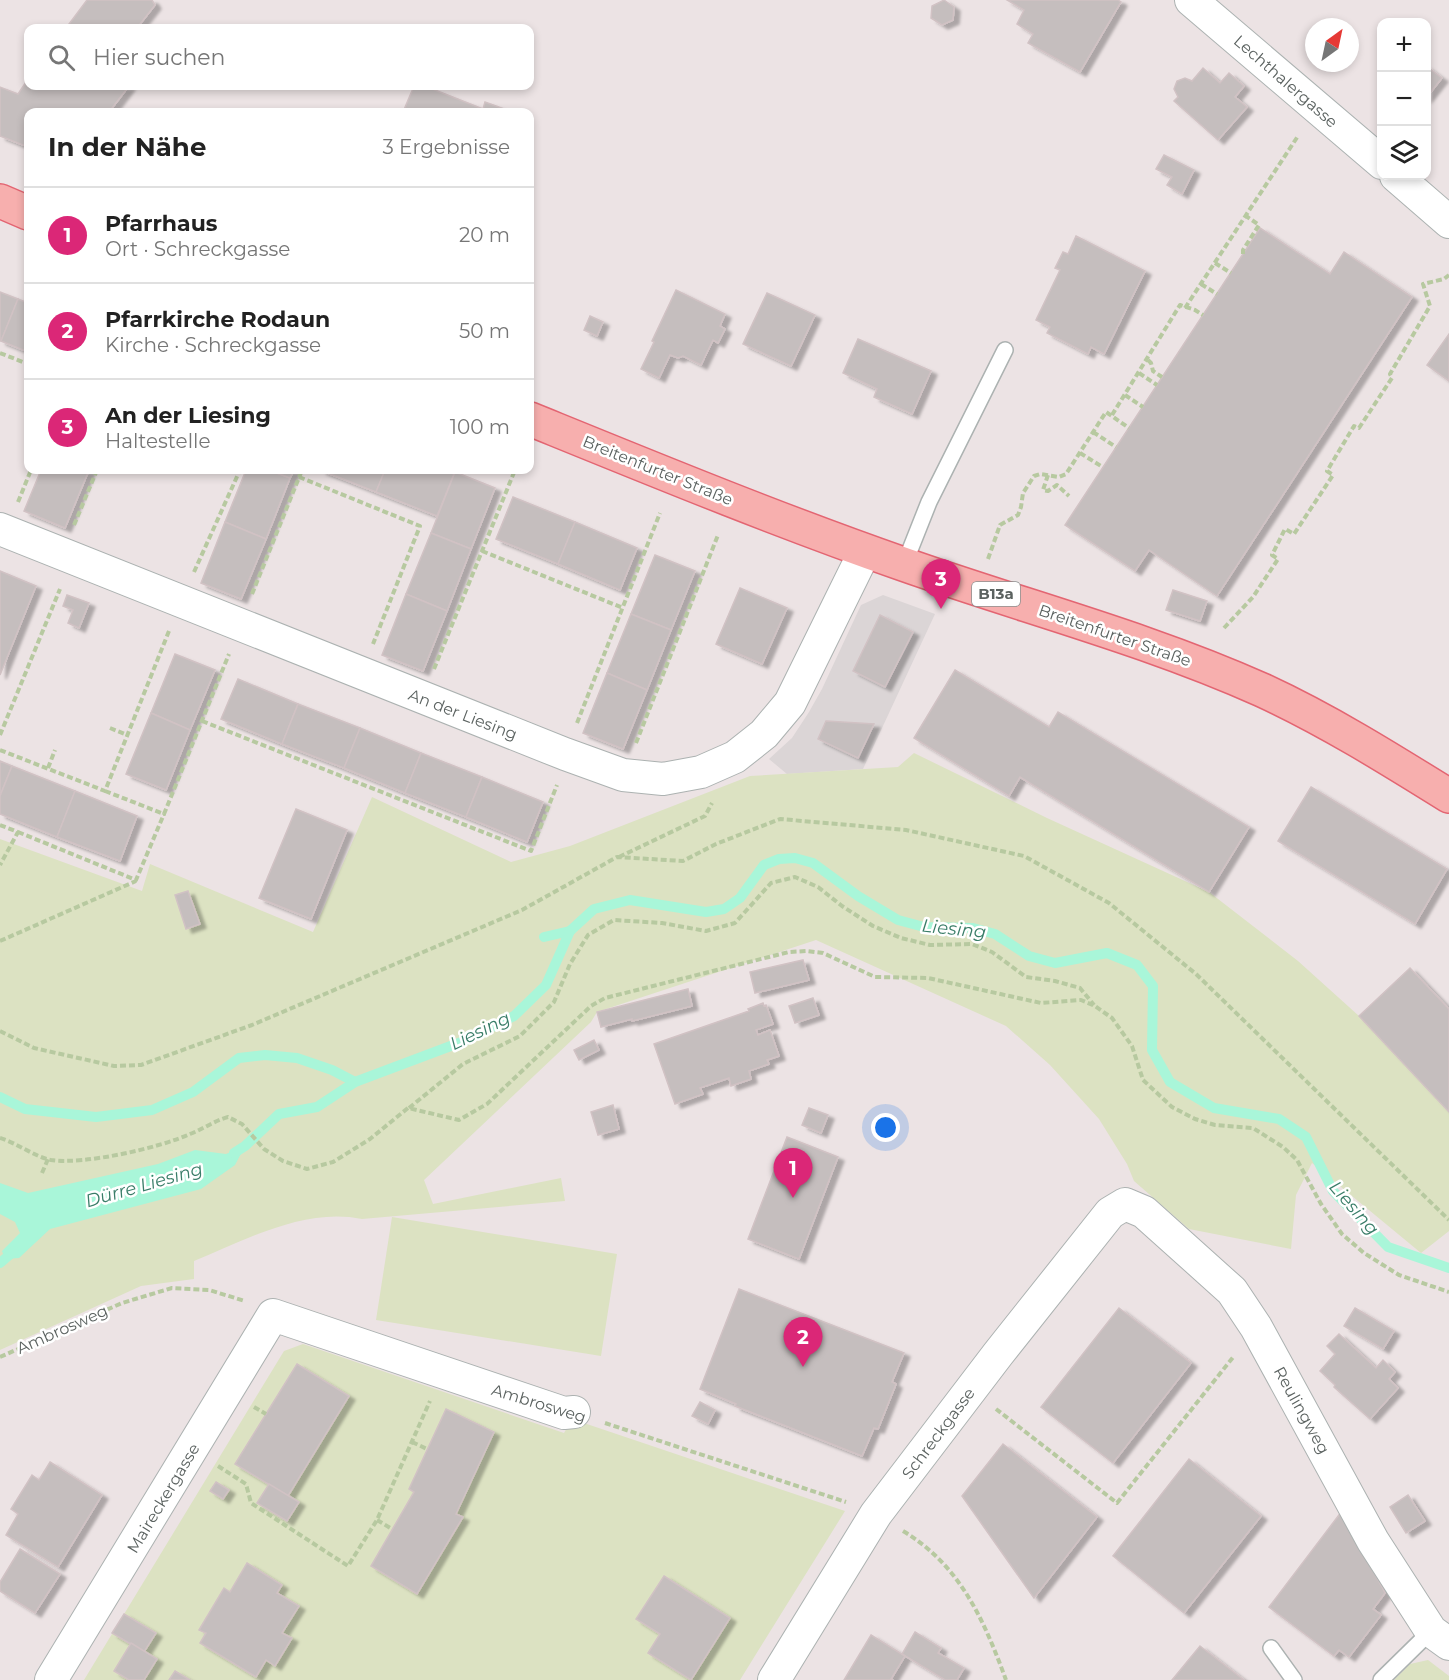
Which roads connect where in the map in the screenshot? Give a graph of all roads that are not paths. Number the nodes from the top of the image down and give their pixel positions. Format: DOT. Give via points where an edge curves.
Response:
graph roads {
  1 [pos="1191,0"];
  2 [pos="1377,159"];
  3 [pos="1401,180"];
  4 [pos="0,201"];
  5 [pos="24,211"];
  6 [pos="1449,222"];
  7 [pos="1005,350"];
  8 [pos="534,421"];
  9 [pos="0,529"];
  10 [pos="865,550"];
  11 [pos="904,565"];
  12 [pos="1449,796"];
  13 [pos="1125,1204"];
  14 [pos="273,1315"];
  15 [pos="574,1413"];
  16 [pos="1440,1637"];
  17 [pos="1271,1648"];
  18 [pos="51,1680"];
  19 [pos="774,1680"];
  20 [pos="1294,1680"];
  21 [pos="1381,1680"];
  1 -- 2 [label="street, Lechthalergasse"];
  3 -- 6 [label="street"];
  4 -- 5 [label="main road"];
  7 -- 11 [label="lane" via="929,502"];
  8 -- 10 [label="main road, Breitenfurter Straße / B13a"];
  9 -- 10 [label="street, An der Liesing" via="567,755 624,775 663,779 701,772 735,757 764,734 790,703"];
  10 -- 11 [label="main road, Breitenfurter Straße / B13a"];
  11 -- 12 [label="main road, Breitenfurter Straße / B13a" via="1097,626 1261,690 1384,755"];
  13 -- 16 [label="street, Reulingweg" via="1144,1212 1232,1291 1257,1327 1373,1541"];
  13 -- 19 [label="street, Schreckgasse" via="1110,1213 876,1514"];
  14 -- 15 [label="street, Ambrosweg" via="564,1413"];
  14 -- 18 [label="street, Maireckergasse"];
  16 -- 21 [label="lane"];
  17 -- 20 [label="lane"];
}
